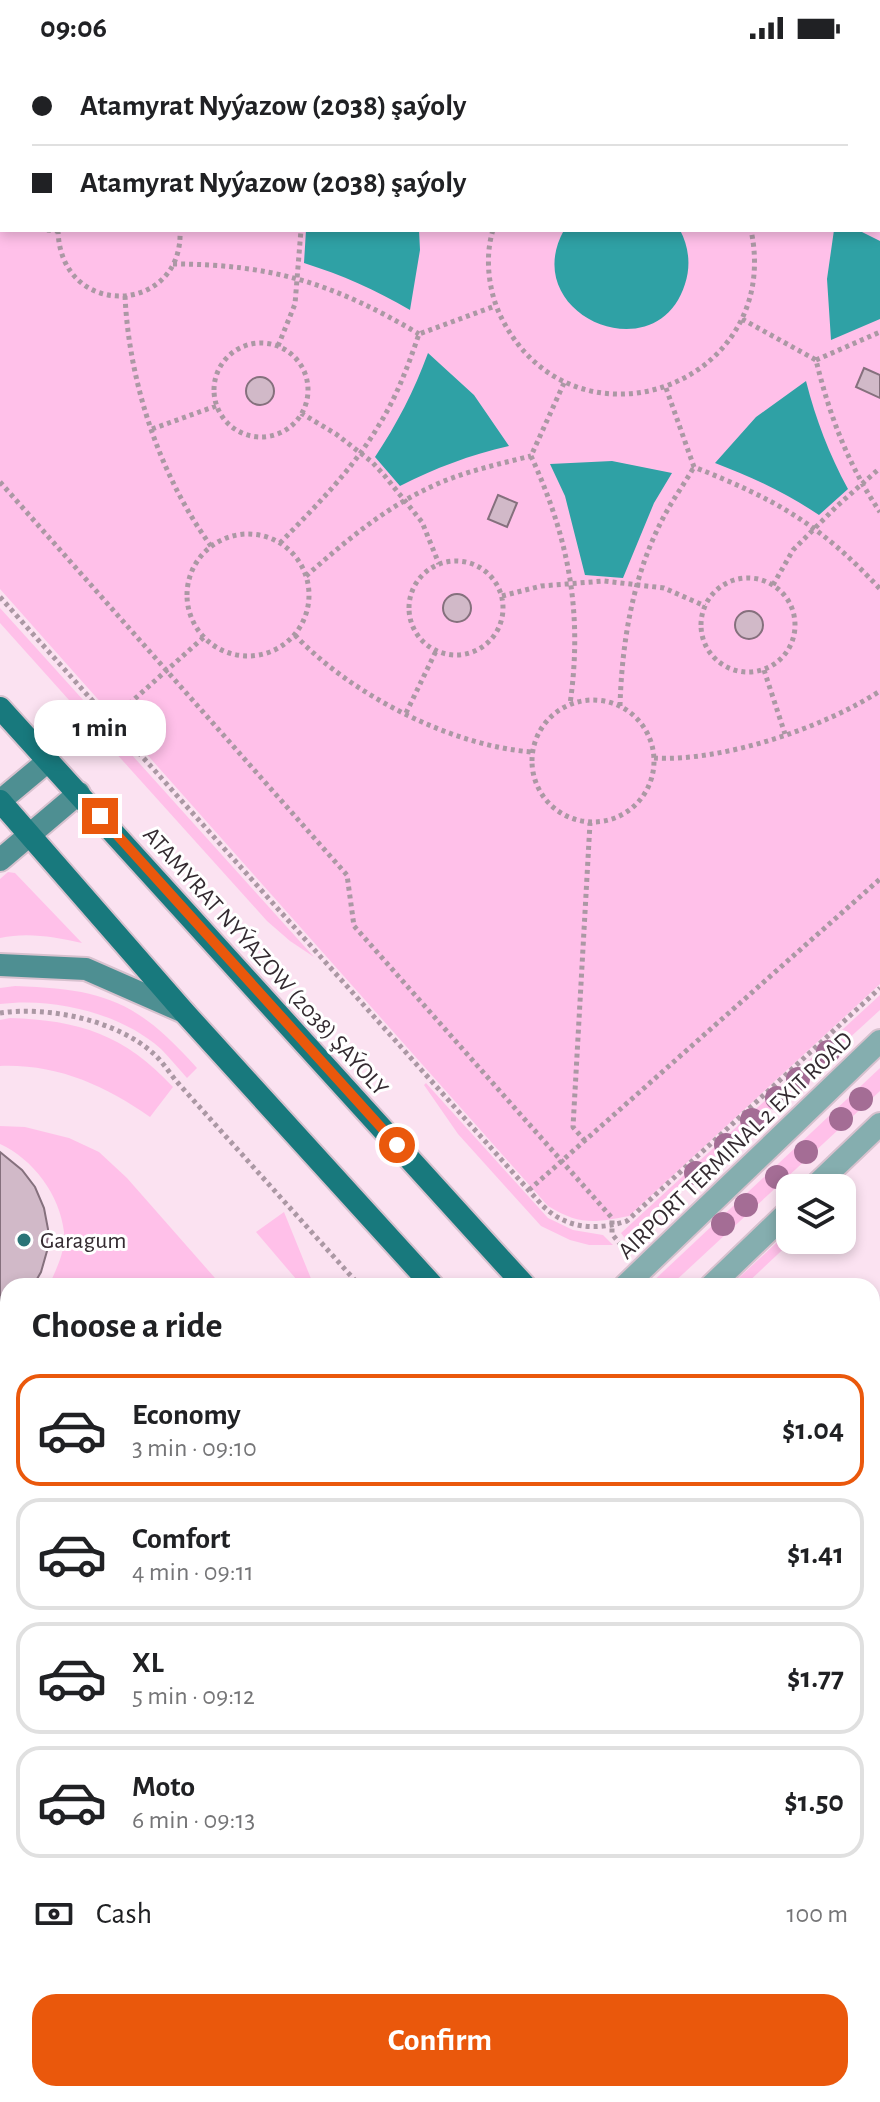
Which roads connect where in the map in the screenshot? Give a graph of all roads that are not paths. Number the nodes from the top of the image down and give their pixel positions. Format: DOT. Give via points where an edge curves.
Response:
graph roads {
  1 [pos="0,708"];
  2 [pos="48,761"];
  3 [pos="79,793"];
  4 [pos="0,801"];
  5 [pos="30,835"];
  6 [pos="0,860"];
  7 [pos="0,965"];
  8 [pos="184,1012"];
  9 [pos="880,1041"];
  10 [pos="880,1124"];
  11 [pos="828,1174"];
  12 [pos="776,1223"];
  13 [pos="426,1278"];
  14 [pos="518,1278"];
  15 [pos="633,1278"];
  16 [pos="719,1278"];
  1 -- 2 [label="main road, ATAMYRAT NYÝAZOW (2038) ŞAÝOLY"];
  2 -- 3 [label="main road, ATAMYRAT NYÝAZOW (2038) ŞAÝOLY"];
  2 -- 4 [label="main road"];
  3 -- 5 [label="main road"];
  3 -- 14 [label="main road, ATAMYRAT NYÝAZOW (2038) ŞAÝOLY"];
  4 -- 5 [label="main road"];
  5 -- 6 [label="main road"];
  5 -- 8 [label="main road"];
  7 -- 8 [label="main road" via="86,969"];
  8 -- 13 [label="main road"];
  9 -- 15 [label="street, AIRPORT TERMINAL 2 EXIT ROAD"];
  10 -- 11 [label="street"];
  12 -- 16 [label="street"];
}
